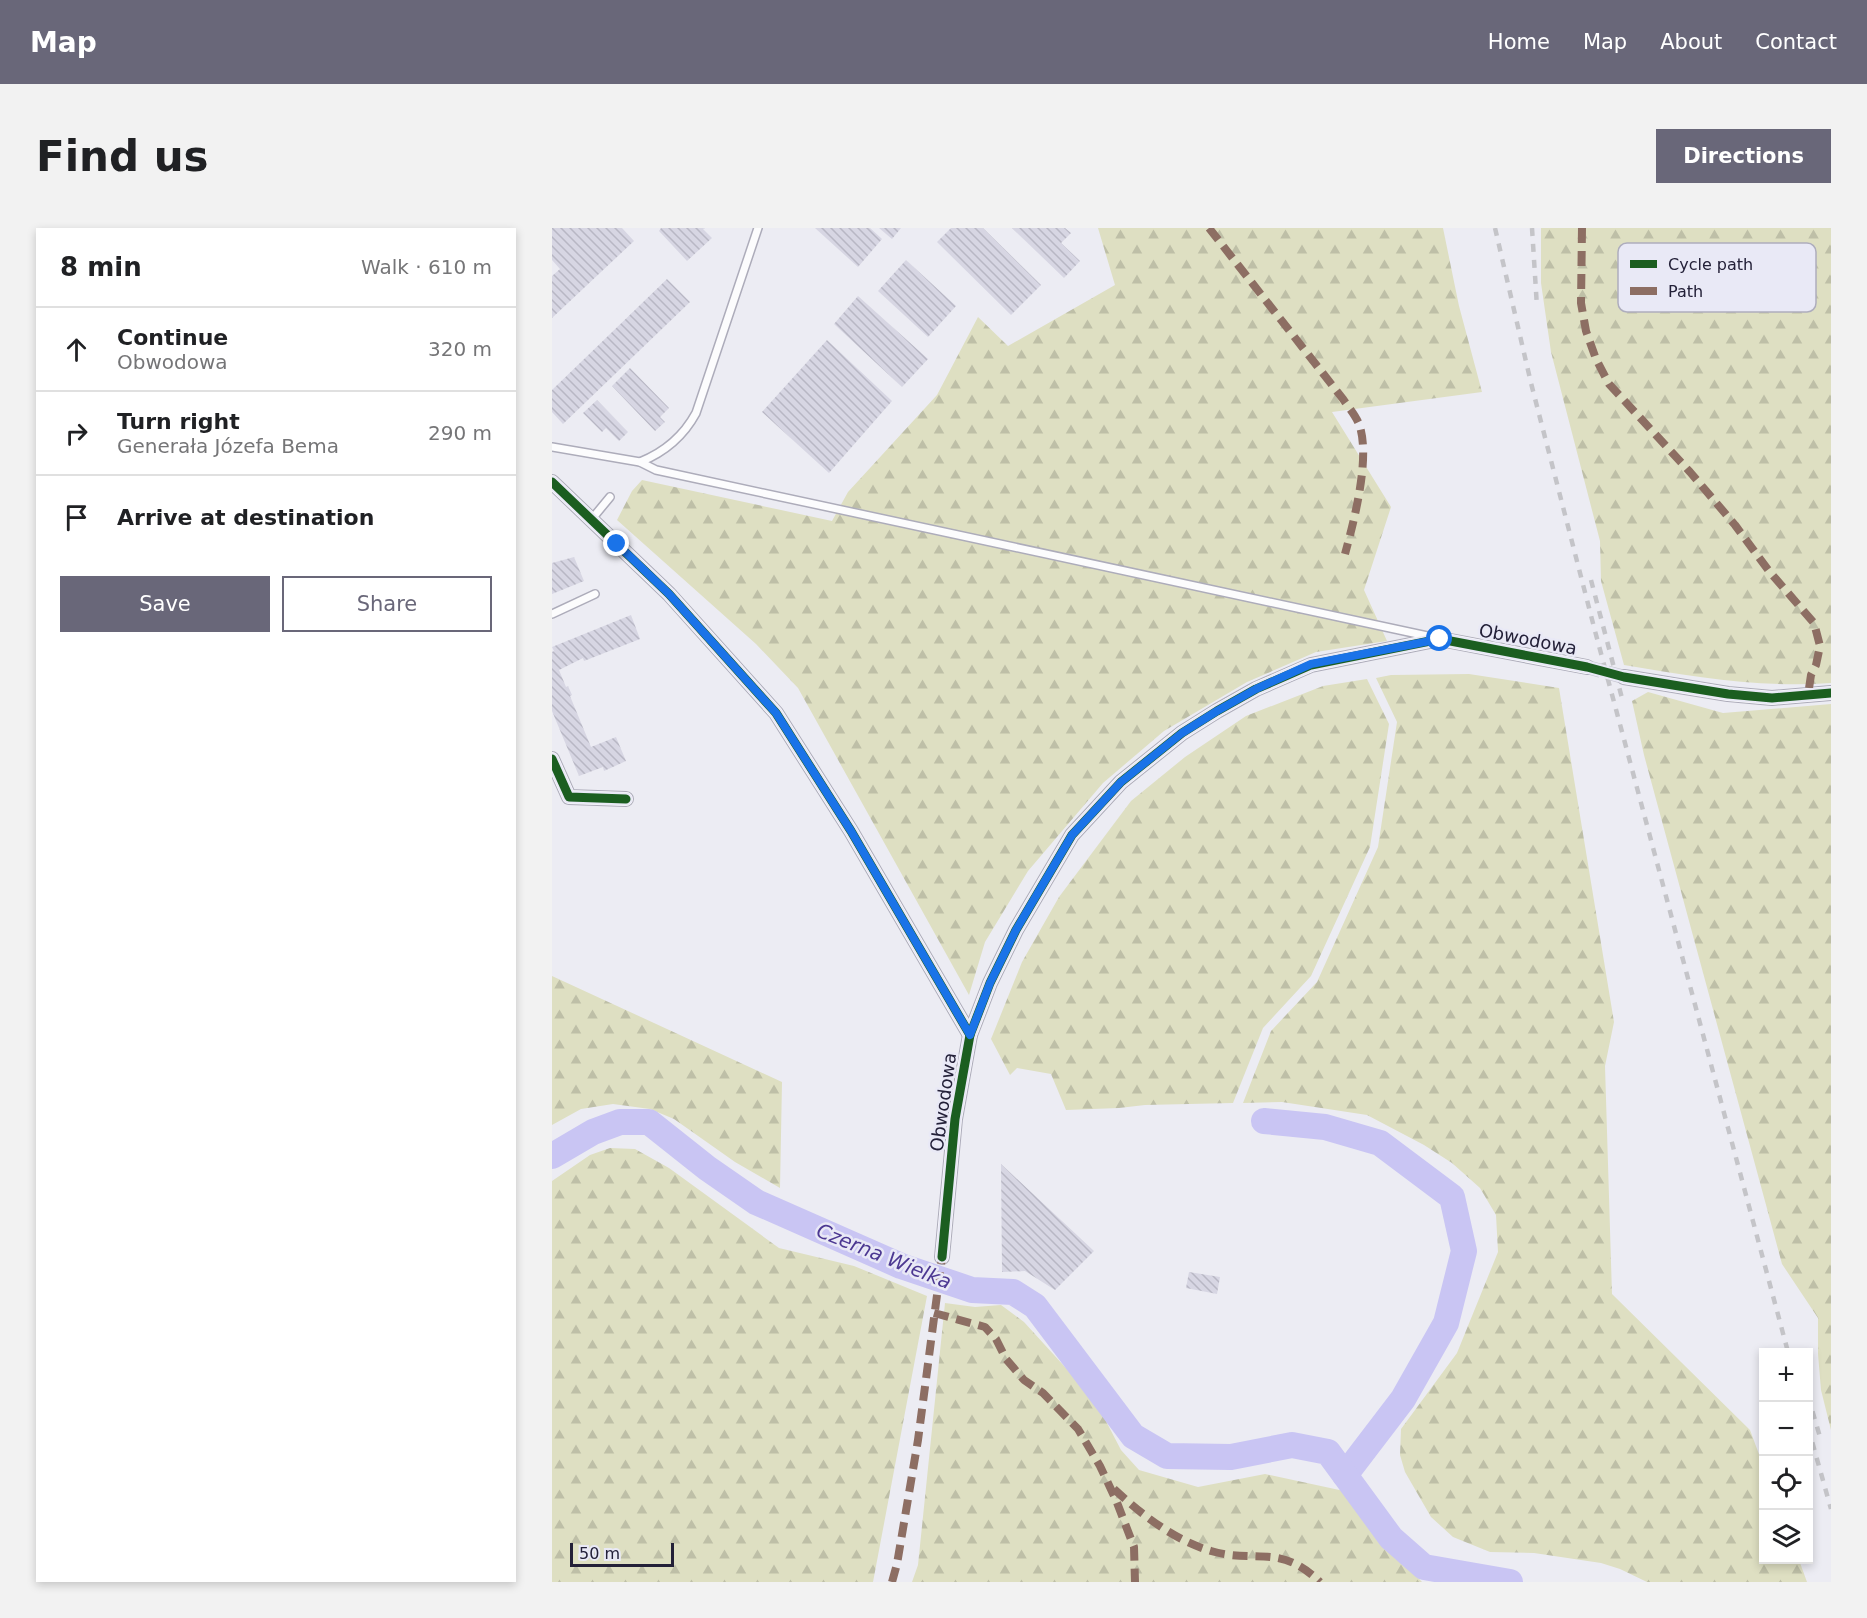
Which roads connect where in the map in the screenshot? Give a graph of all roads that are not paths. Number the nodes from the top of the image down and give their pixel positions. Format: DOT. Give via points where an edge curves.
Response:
graph roads {
  1 [pos="758,228"];
  2 [pos="552,447"];
  3 [pos="640,462"];
  4 [pos="552,482"];
  5 [pos="610,497"];
  6 [pos="591,520"];
  7 [pos="595,594"];
  8 [pos="552,614"];
  9 [pos="1440,639"];
  10 [pos="1587,667"];
  11 [pos="1624,677"];
  12 [pos="1831,693"];
  13 [pos="552,759"];
  14 [pos="626,799"];
  15 [pos="970,1035"];
  16 [pos="942,1257"];
  1 -- 3 [label="lane" via="689,427 674,443"];
  2 -- 3 [label="lane"];
  3 -- 9 [label="lane" via="656,470"];
  4 -- 6 [label="street"];
  5 -- 6 [label="lane"];
  6 -- 15 [label="street" via="669,594 776,713 851,831"];
  7 -- 8 [label="lane"];
  9 -- 10 [label="street, Obwodowa"];
  9 -- 15 [label="street, Obwodowa" via="1311,664 1217,711 1182,733 1121,782 1072,835 1016,930"];
  11 -- 12 [label="street" via="1772,698"];
  13 -- 14 [label="street" via="569,797"];
  15 -- 16 [label="street, Obwodowa" via="955,1119"];
}
